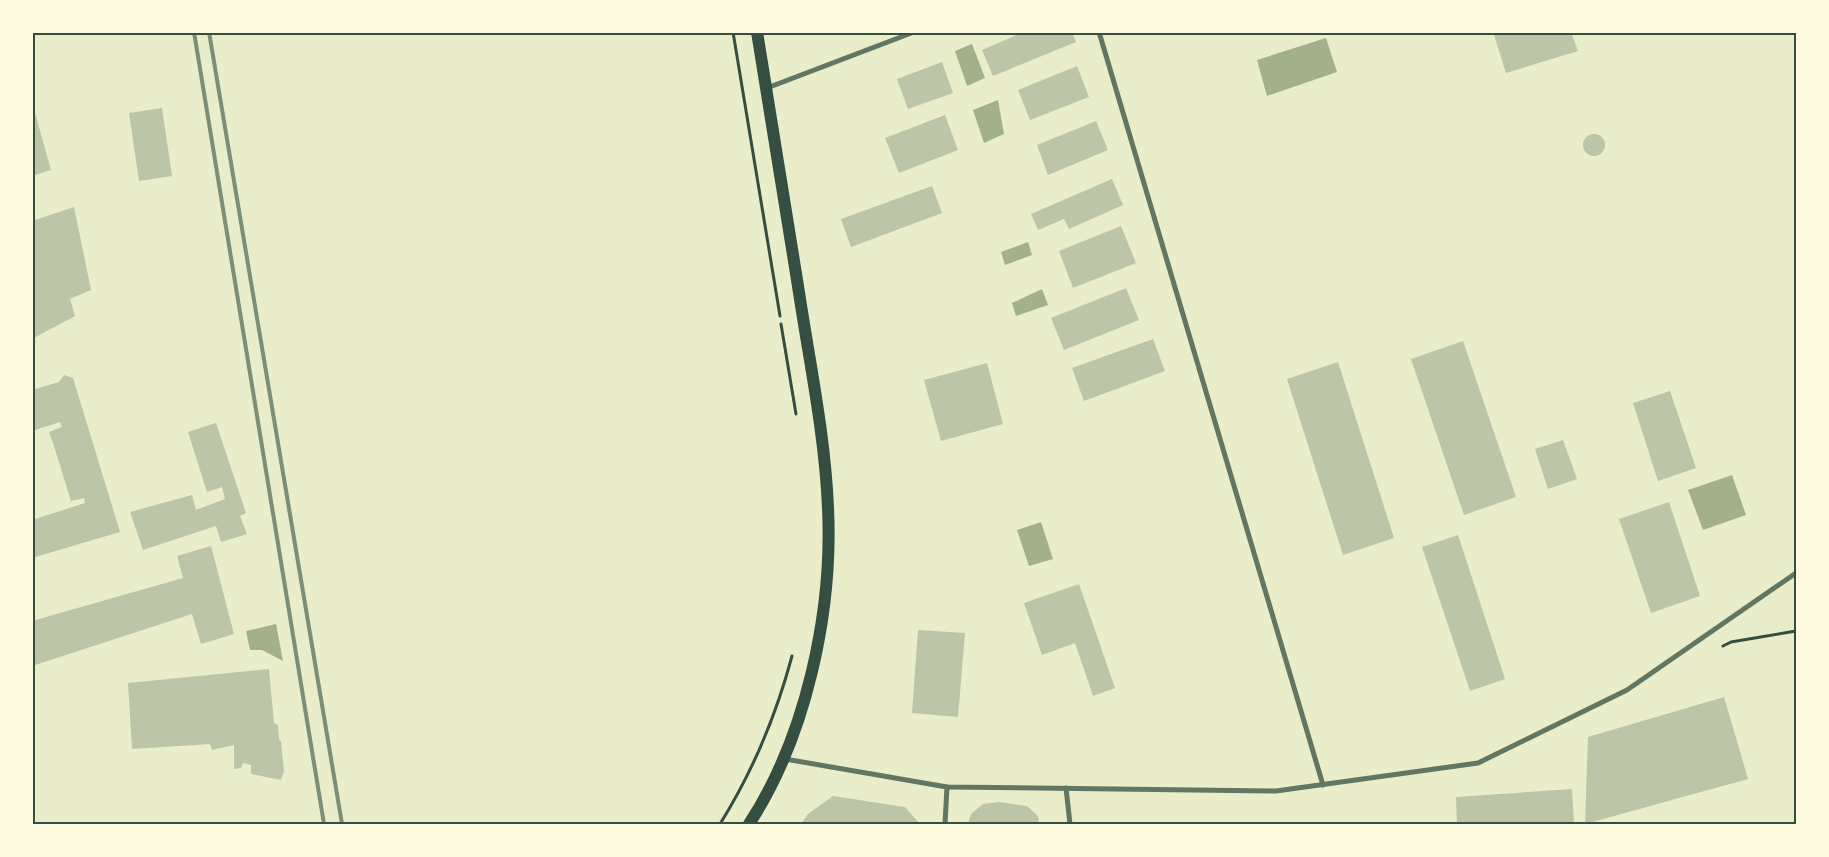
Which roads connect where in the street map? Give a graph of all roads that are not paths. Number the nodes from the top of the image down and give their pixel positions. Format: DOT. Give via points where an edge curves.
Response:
graph roads {
  1 [pos="757,32"];
  2 [pos="914,32"];
  3 [pos="1099,32"];
  4 [pos="766,89"];
  5 [pos="1796,573"];
  6 [pos="783,758"];
  7 [pos="1323,785"];
  8 [pos="947,787"];
  9 [pos="1066,788"];
  10 [pos="749,824"];
  11 [pos="945,824"];
  12 [pos="1070,824"];
  1 -- 4 [label="main road"];
  2 -- 4 [label="street"];
  3 -- 7 [label="street"];
  4 -- 6 [label="main road" via="821,435 828,518 828,566 819,634 796,725"];
  5 -- 7 [label="street" via="1627,690 1478,763"];
  6 -- 8 [label="street"];
  6 -- 10 [label="main road"];
  7 -- 9 [label="street" via="1276,791"];
  8 -- 9 [label="street"];
  8 -- 11 [label="street"];
  9 -- 12 [label="street"];
}
